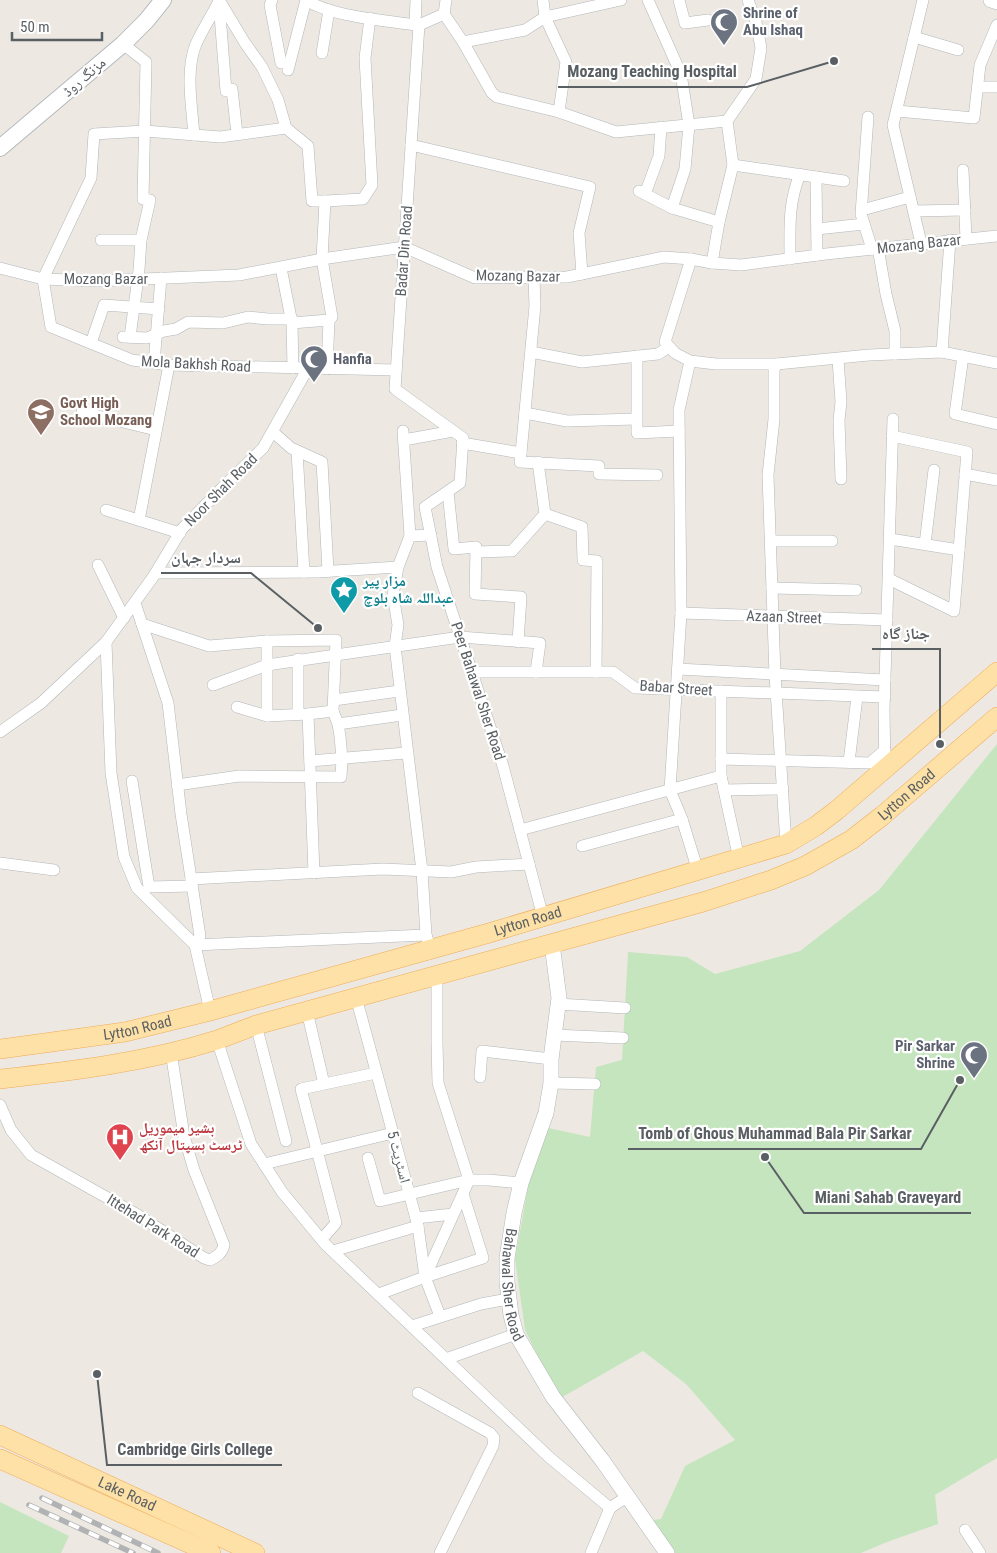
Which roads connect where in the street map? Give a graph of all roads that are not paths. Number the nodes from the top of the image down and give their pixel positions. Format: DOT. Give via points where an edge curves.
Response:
graph roads {
  1 [pos="163,0"];
  2 [pos="219,0"];
  3 [pos="272,0"];
  4 [pos="306,0"];
  5 [pos="416,0"];
  6 [pos="446,0"];
  7 [pos="543,0"];
  8 [pos="621,0"];
  9 [pos="648,0"];
  10 [pos="679,0"];
  11 [pos="748,0"];
  12 [pos="923,0"];
  13 [pos="991,0"];
  14 [pos="997,2"];
  15 [pos="329,10"];
  16 [pos="444,14"];
  17 [pos="370,18"];
  18 [pos="545,18"];
  19 [pos="708,20"];
  20 [pos="997,25"];
  21 [pos="914,37"];
  22 [pos="462,42"];
  23 [pos="122,44"];
  24 [pos="958,50"];
  25 [pos="322,53"];
  26 [pos="978,87"];
  27 [pos="997,87"];
  28 [pos="896,111"];
  29 [pos="559,112"];
  30 [pos="868,117"];
  31 [pos="727,122"];
  32 [pos="689,125"];
  33 [pos="661,127"];
  34 [pos="286,128"];
  35 [pos="145,131"];
  36 [pos="237,134"];
  37 [pos="194,135"];
  38 [pos="2,143"];
  39 [pos="411,146"];
  40 [pos="733,165"];
  41 [pos="963,170"];
  42 [pos="800,174"];
  43 [pos="816,177"];
  44 [pos="844,181"];
  45 [pos="910,197"];
  46 [pos="324,201"];
  47 [pos="672,208"];
  48 [pos="862,210"];
  49 [pos="965,210"];
  50 [pos="914,211"];
  51 [pos="719,222"];
  52 [pos="864,224"];
  53 [pos="817,230"];
  54 [pos="997,236"];
  55 [pos="966,239"];
  56 [pos="100,240"];
  57 [pos="140,240"];
  58 [pos="950,240"];
  59 [pos="921,244"];
  60 [pos="404,247"];
  61 [pos="875,248"];
  62 [pos="817,255"];
  63 [pos="322,259"];
  64 [pos="691,259"];
  65 [pos="790,259"];
  66 [pos="712,263"];
  67 [pos="0,268"];
  68 [pos="281,268"];
  69 [pos="582,274"];
  70 [pos="161,278"];
  71 [pos="534,278"];
  72 [pos="42,279"];
  73 [pos="137,279"];
  74 [pos="134,308"];
  75 [pos="159,309"];
  76 [pos="329,320"];
  77 [pos="292,321"];
  78 [pos="156,334"];
  79 [pos="90,343"];
  80 [pos="669,347"];
  81 [pos="530,352"];
  82 [pos="942,352"];
  83 [pos="895,354"];
  84 [pos="637,356"];
  85 [pos="963,356"];
  86 [pos="838,359"];
  87 [pos="690,361"];
  88 [pos="154,363"];
  89 [pos="997,363"];
  90 [pos="777,364"];
  91 [pos="169,365"];
  92 [pos="293,368"];
  93 [pos="308,368"];
  94 [pos="327,368"];
  95 [pos="396,370"];
  96 [pos="82,412"];
  97 [pos="525,413"];
  98 [pos="636,419"];
  99 [pos="892,419"];
  100 [pos="997,424"];
  101 [pos="156,430"];
  102 [pos="453,431"];
  103 [pos="680,431"];
  104 [pos="273,432"];
  105 [pos="892,436"];
  106 [pos="462,443"];
  107 [pos="297,450"];
  108 [pos="521,453"];
  109 [pos="538,462"];
  110 [pos="934,470"];
  111 [pos="966,474"];
  112 [pos="657,475"];
  113 [pos="841,479"];
  114 [pos="997,480"];
  115 [pos="448,492"];
  116 [pos="106,510"];
  117 [pos="545,514"];
  118 [pos="139,520"];
  119 [pos="180,533"];
  120 [pos="430,535"];
  121 [pos="410,536"];
  122 [pos="890,539"];
  123 [pos="771,541"];
  124 [pos="832,541"];
  125 [pos="925,544"];
  126 [pos="959,550"];
  127 [pos="476,552"];
  128 [pos="98,565"];
  129 [pos="398,567"];
  130 [pos="328,571"];
  131 [pos="156,572"];
  132 [pos="304,572"];
  133 [pos="889,579"];
  134 [pos="772,588"];
  135 [pos="856,590"];
  136 [pos="135,603"];
  137 [pos="682,613"];
  138 [pos="773,617"];
  139 [pos="124,618"];
  140 [pos="887,620"];
  141 [pos="142,624"];
  142 [pos="460,637"];
  143 [pos="268,641"];
  144 [pos="106,642"];
  145 [pos="518,642"];
  146 [pos="395,646"];
  147 [pos="335,655"];
  148 [pos="298,659"];
  149 [pos="267,665"];
  150 [pos="678,669"];
  151 [pos="472,672"];
  152 [pos="536,672"];
  153 [pos="596,672"];
  154 [pos="997,672"];
  155 [pos="775,675"];
  156 [pos="885,680"];
  157 [pos="213,686"];
  158 [pos="676,689"];
  159 [pos="400,691"];
  160 [pos="721,691"];
  161 [pos="776,694"];
  162 [pos="857,696"];
  163 [pos="885,698"];
  164 [pos="334,705"];
  165 [pos="237,707"];
  166 [pos="303,714"];
  167 [pos="402,715"];
  168 [pos="267,716"];
  169 [pos="997,717"];
  170 [pos="338,724"];
  171 [pos="0,732"];
  172 [pos="406,753"];
  173 [pos="342,759"];
  174 [pos="721,759"];
  175 [pos="781,760"];
  176 [pos="885,760"];
  177 [pos="310,761"];
  178 [pos="849,762"];
  179 [pos="721,776"];
  180 [pos="310,778"];
  181 [pos="132,781"];
  182 [pos="177,785"];
  183 [pos="783,789"];
  184 [pos="670,790"];
  185 [pos="724,790"];
  186 [pos="682,819"];
  187 [pos="520,830"];
  188 [pos="786,844"];
  189 [pos="582,846"];
  190 [pos="764,851"];
  191 [pos="739,859"];
  192 [pos="0,863"];
  193 [pos="529,864"];
  194 [pos="54,870"];
  195 [pos="422,871"];
  196 [pos="698,871"];
  197 [pos="314,873"];
  198 [pos="771,880"];
  199 [pos="191,883"];
  200 [pos="543,917"];
  201 [pos="428,942"];
  202 [pos="552,944"];
  203 [pos="195,945"];
  204 [pos="437,974"];
  205 [pos="356,997"];
  206 [pos="558,1004"];
  207 [pos="625,1008"];
  208 [pos="307,1010"];
  209 [pos="210,1011"];
  210 [pos="256,1025"];
  211 [pos="554,1035"];
  212 [pos="623,1038"];
  213 [pos="217,1040"];
  214 [pos="0,1049"];
  215 [pos="171,1052"];
  216 [pos="551,1059"];
  217 [pos="376,1073"];
  218 [pos="480,1077"];
  219 [pos="0,1079"];
  220 [pos="551,1083"];
  221 [pos="324,1084"];
  222 [pos="595,1084"];
  223 [pos="0,1105"];
  224 [pos="393,1133"];
  225 [pos="286,1141"];
  226 [pos="317,1151"];
  227 [pos="368,1158"];
  228 [pos="264,1164"];
  229 [pos="469,1180"];
  230 [pos="521,1183"];
  231 [pos="409,1194"];
  232 [pos="463,1194"];
  233 [pos="453,1214"];
  234 [pos="417,1222"];
  235 [pos="322,1239"];
  236 [pos="333,1251"];
  237 [pos="425,1277"];
  238 [pos="379,1294"];
  239 [pos="508,1299"];
  240 [pos="440,1316"];
  241 [pos="412,1326"];
  242 [pos="516,1334"];
  243 [pos="446,1358"];
  244 [pos="418,1393"];
  245 [pos="0,1435"];
  246 [pos="0,1459"];
  247 [pos="628,1496"];
  248 [pos="610,1508"];
  249 [pos="965,1530"];
  250 [pos="210,1553"];
  251 [pos="255,1553"];
  252 [pos="440,1553"];
  253 [pos="590,1553"];
  254 [pos="666,1553"];
  255 [pos="980,1553"];
  1 -- 23 [label="main road, مزنگ روڈ"];
  2 -- 34 [label="street" via="262,67 278,100"];
  2 -- 36 [label="street" via="226,91 232,89"];
  2 -- 37 [label="street" via="196,43 192,58"];
  3 -- 4 [label="street" via="270,5 285,67"];
  4 -- 15 [label="street"];
  5 -- 17 [label="street" via="415,26"];
  6 -- 16 [label="street"];
  7 -- 18 [label="street"];
  8 -- 18 [label="street"];
  9 -- 32 [label="street" via="682,74"];
  10 -- 19 [label="street" via="686,24"];
  11 -- 31 [label="street" via="761,48 756,79"];
  12 -- 21 [label="street"];
  13 -- 14 [label="street"];
  15 -- 17 [label="street"];
  15 -- 25 [label="street"];
  16 -- 22 [label="street"];
  16 -- 39 [label="street, Badar Din Road" via="419,25"];
  17 -- 46 [label="street" via="365,58 372,185 363,199"];
  18 -- 22 [label="street" via="526,30"];
  18 -- 29 [label="street" via="566,62"];
  20 -- 26 [label="street" via="980,65"];
  21 -- 24 [label="street"];
  21 -- 28 [label="street"];
  22 -- 29 [label="street" via="492,93"];
  23 -- 35 [label="street" via="146,62"];
  23 -- 38 [label="main road, مزنگ روڈ"];
  26 -- 27 [label="street"];
  26 -- 28 [label="street" via="974,118"];
  28 -- 45 [label="street" via="893,125"];
  29 -- 33 [label="street" via="616,132"];
  30 -- 48 [label="street"];
  31 -- 32 [label="street"];
  31 -- 40 [label="street"];
  32 -- 33 [label="street"];
  32 -- 47 [label="street" via="685,169"];
  33 -- 47 [label="street" via="659,156 642,193"];
  34 -- 36 [label="street"];
  34 -- 46 [label="street" via="308,146 312,201"];
  35 -- 37 [label="street"];
  35 -- 57 [label="street" via="143,200 150,200"];
  35 -- 72 [label="street" via="94,134 91,178"];
  36 -- 37 [label="street" via="220,137"];
  39 -- 60 [label="street, Badar Din Road"];
  39 -- 69 [label="street" via="590,187 579,233"];
  40 -- 42 [label="street"];
  40 -- 51 [label="street"];
  41 -- 49 [label="street"];
  42 -- 43 [label="street"];
  42 -- 65 [label="street" via="790,207"];
  43 -- 44 [label="street"];
  43 -- 53 [label="street"];
  45 -- 48 [label="street"];
  45 -- 50 [label="street"];
  46 -- 63 [label="street"];
  47 -- 51 [label="street"];
  48 -- 52 [label="street"];
  49 -- 50 [label="street"];
  49 -- 55 [label="street"];
  50 -- 59 [label="street"];
  51 -- 66 [label="street"];
  52 -- 53 [label="street"];
  52 -- 61 [label="street"];
  53 -- 62 [label="street"];
  54 -- 55 [label="street, Mozang Bazar"];
  55 -- 58 [label="street, Mozang Bazar"];
  56 -- 57 [label="street"];
  57 -- 73 [label="street"];
  58 -- 59 [label="street, Mozang Bazar"];
  58 -- 82 [label="street"];
  59 -- 61 [label="street, Mozang Bazar"];
  60 -- 63 [label="street, Mozang Bazar"];
  60 -- 71 [label="street, Mozang Bazar" via="475,278"];
  60 -- 95 [label="street, Badar Din Road"];
  61 -- 62 [label="street, Mozang Bazar"];
  61 -- 83 [label="street" via="894,331"];
  62 -- 65 [label="street, Mozang Bazar"];
  63 -- 68 [label="street, Mozang Bazar"];
  63 -- 76 [label="street" via="332,317"];
  64 -- 66 [label="street, Mozang Bazar"];
  64 -- 69 [label="street, Mozang Bazar" via="664,257"];
  64 -- 80 [label="street" via="665,342"];
  65 -- 66 [label="street, Mozang Bazar" via="741,265"];
  67 -- 72 [label="street, Mozang Bazar"];
  68 -- 70 [label="street, Mozang Bazar" via="245,274"];
  68 -- 77 [label="street"];
  69 -- 71 [label="street, Mozang Bazar"];
  70 -- 73 [label="street, Mozang Bazar"];
  70 -- 75 [label="street"];
  71 -- 81 [label="street" via="535,306"];
  72 -- 73 [label="street, Mozang Bazar"];
  72 -- 79 [label="street, Mola Bakhsh Road" via="51,327"];
  73 -- 74 [label="street"];
  74 -- 75 [label="street"];
  74 -- 78 [label="street" via="127,337 147,338"];
  74 -- 79 [label="street" via="104,305"];
  75 -- 78 [label="street"];
  76 -- 77 [label="street"];
  76 -- 94 [label="street"];
  77 -- 78 [label="street" via="248,317 223,323 188,322"];
  77 -- 92 [label="street"];
  78 -- 88 [label="street"];
  79 -- 88 [label="street, Mola Bakhsh Road" via="132,360"];
  80 -- 84 [label="street" via="658,354"];
  80 -- 87 [label="street"];
  81 -- 84 [label="street" via="582,362"];
  81 -- 97 [label="street"];
  82 -- 83 [label="street"];
  82 -- 85 [label="street"];
  83 -- 86 [label="street"];
  84 -- 98 [label="street"];
  85 -- 89 [label="street"];
  85 -- 100 [label="street" via="955,414"];
  86 -- 90 [label="street"];
  86 -- 113 [label="street" via="842,402 839,420"];
  87 -- 90 [label="street"];
  87 -- 103 [label="street" via="679,410"];
  88 -- 91 [label="street, Mola Bakhsh Road"];
  90 -- 123 [label="street" via="774,370 774,419 768,475"];
  91 -- 92 [label="street, Mola Bakhsh Road"];
  91 -- 101 [label="street"];
  92 -- 93 [label="street, Mola Bakhsh Road"];
  93 -- 94 [label="street, Mola Bakhsh Road"];
  93 -- 104 [label="street, Noor Shah Road"];
  94 -- 95 [label="street, Mola Bakhsh Road"];
  95 -- 102 [label="street, Badar Din Road" via="395,389"];
  96 -- 101 [label="street"];
  97 -- 98 [label="street" via="567,420"];
  97 -- 108 [label="street"];
  98 -- 103 [label="street" via="637,433"];
  99 -- 105 [label="street"];
  101 -- 118 [label="street"];
  102 -- 106 [label="street, Badar Din Road" via="463,438"];
  102 -- 121 [label="street" via="403,435"];
  103 -- 137 [label="street"];
  104 -- 107 [label="street"];
  104 -- 119 [label="street, Noor Shah Road" via="263,448"];
  105 -- 111 [label="street" via="968,452"];
  105 -- 122 [label="street"];
  106 -- 108 [label="street"];
  106 -- 115 [label="street, Peer Bahawal Sher Road" via="460,483"];
  107 -- 130 [label="street" via="322,462"];
  107 -- 132 [label="street"];
  108 -- 109 [label="street" via="520,462"];
  109 -- 112 [label="street" via="599,466 599,474"];
  109 -- 117 [label="street"];
  110 -- 125 [label="street"];
  111 -- 114 [label="street"];
  111 -- 126 [label="street"];
  115 -- 120 [label="street, Peer Bahawal Sher Road" via="425,507"];
  115 -- 127 [label="street" via="454,549 476,547"];
  116 -- 118 [label="street"];
  117 -- 127 [label="street" via="512,551"];
  117 -- 153 [label="street" via="582,528 584,560 597,561"];
  118 -- 119 [label="street"];
  119 -- 131 [label="street, Noor Shah Road"];
  120 -- 121 [label="street"];
  120 -- 142 [label="street, Peer Bahawal Sher Road"];
  121 -- 129 [label="street"];
  122 -- 125 [label="street"];
  122 -- 133 [label="street"];
  123 -- 124 [label="street"];
  123 -- 134 [label="street"];
  125 -- 126 [label="street"];
  126 -- 133 [label="street" via="954,611"];
  127 -- 145 [label="street" via="475,594 521,596"];
  128 -- 139 [label="street"];
  129 -- 130 [label="street"];
  129 -- 146 [label="street" via="393,595 398,625"];
  130 -- 132 [label="street"];
  131 -- 132 [label="street"];
  131 -- 136 [label="street, Noor Shah Road"];
  133 -- 140 [label="street"];
  134 -- 135 [label="street"];
  134 -- 138 [label="street"];
  136 -- 139 [label="street, Noor Shah Road"];
  136 -- 141 [label="street"];
  137 -- 138 [label="street, Azaan Street"];
  137 -- 150 [label="street"];
  138 -- 140 [label="street, Azaan Street"];
  138 -- 155 [label="street"];
  139 -- 144 [label="street, Noor Shah Road"];
  140 -- 156 [label="street"];
  141 -- 143 [label="street" via="209,646"];
  141 -- 182 [label="street" via="168,703"];
  142 -- 145 [label="street"];
  142 -- 146 [label="street"];
  142 -- 151 [label="street, Peer Bahawal Sher Road"];
  143 -- 147 [label="street" via="336,640"];
  143 -- 149 [label="street"];
  144 -- 171 [label="street, Noor Shah Road" via="41,702"];
  144 -- 203 [label="street" via="111,773 124,857 137,888"];
  145 -- 152 [label="street" via="540,644"];
  146 -- 147 [label="street"];
  146 -- 159 [label="street"];
  147 -- 148 [label="street"];
  147 -- 164 [label="street"];
  148 -- 149 [label="street"];
  148 -- 166 [label="street"];
  149 -- 157 [label="street"];
  149 -- 168 [label="street"];
  150 -- 155 [label="street"];
  150 -- 158 [label="street"];
  151 -- 152 [label="street, Babar Street"];
  151 -- 187 [label="street, Peer Bahawal Sher Road"];
  152 -- 153 [label="street, Babar Street"];
  153 -- 158 [label="street, Babar Street" via="614,672 635,688"];
  154 -- 176 [label="main road, Lytton Road"];
  155 -- 156 [label="street"];
  155 -- 161 [label="street"];
  156 -- 163 [label="street"];
  158 -- 160 [label="street, Babar Street"];
  158 -- 184 [label="street"];
  159 -- 164 [label="street"];
  159 -- 167 [label="street"];
  160 -- 161 [label="street, Babar Street"];
  160 -- 174 [label="street"];
  161 -- 162 [label="street, Babar Street"];
  161 -- 175 [label="street"];
  162 -- 163 [label="street, Babar Street"];
  162 -- 178 [label="street"];
  163 -- 176 [label="street"];
  164 -- 166 [label="street"];
  164 -- 170 [label="street"];
  165 -- 168 [label="street"];
  166 -- 168 [label="street"];
  166 -- 177 [label="street"];
  167 -- 170 [label="street"];
  167 -- 172 [label="street"];
  169 -- 198 [label="main road, Lytton Road" via="851,840 805,866"];
  170 -- 173 [label="street"];
  172 -- 173 [label="street"];
  172 -- 195 [label="street"];
  173 -- 177 [label="street"];
  173 -- 180 [label="street" via="340,777"];
  174 -- 175 [label="street"];
  174 -- 179 [label="street"];
  175 -- 178 [label="street"];
  175 -- 183 [label="street"];
  176 -- 178 [label="street"];
  176 -- 188 [label="main road, Lytton Road" via="816,826"];
  177 -- 180 [label="street"];
  179 -- 184 [label="street"];
  179 -- 185 [label="street"];
  180 -- 182 [label="street" via="239,776"];
  180 -- 197 [label="street"];
  181 -- 199 [label="street" via="149,887"];
  182 -- 199 [label="street"];
  183 -- 185 [label="street"];
  183 -- 188 [label="street"];
  184 -- 186 [label="street"];
  184 -- 187 [label="street"];
  185 -- 191 [label="street"];
  186 -- 189 [label="street"];
  186 -- 196 [label="street"];
  187 -- 193 [label="street, Peer Bahawal Sher Road"];
  188 -- 190 [label="main road, Lytton Road"];
  190 -- 191 [label="main road, Lytton Road"];
  190 -- 198 [label="main road"];
  191 -- 196 [label="main road, Lytton Road"];
  192 -- 194 [label="street"];
  193 -- 195 [label="street" via="451,872"];
  193 -- 200 [label="street, Peer Bahawal Sher Road"];
  195 -- 197 [label="street" via="382,869"];
  195 -- 201 [label="street"];
  196 -- 200 [label="main road, Lytton Road"];
  197 -- 199 [label="street"];
  198 -- 202 [label="main road, Lytton Road"];
  199 -- 203 [label="street" via="200,936"];
  200 -- 201 [label="main road, Lytton Road"];
  201 -- 203 [label="street"];
  201 -- 209 [label="main road, Lytton Road"];
  202 -- 204 [label="main road, Lytton Road"];
  202 -- 206 [label="street, Bahawal Sher Road"];
  203 -- 209 [label="street"];
  204 -- 205 [label="main road, Lytton Road"];
  204 -- 229 [label="street" via="438,1083"];
  205 -- 208 [label="main road, Lytton Road"];
  205 -- 217 [label="street, اسٹریٹ 5"];
  206 -- 207 [label="street"];
  206 -- 211 [label="street, Bahawal Sher Road"];
  208 -- 210 [label="main road, Lytton Road"];
  208 -- 221 [label="street"];
  209 -- 214 [label="main road, Lytton Road" via="124,1032"];
  210 -- 213 [label="main road, Lytton Road"];
  210 -- 225 [label="street"];
  211 -- 212 [label="street"];
  211 -- 216 [label="street, Bahawal Sher Road"];
  213 -- 215 [label="main road, Lytton Road"];
  213 -- 228 [label="street" via="251,1144"];
  215 -- 219 [label="main road, Lytton Road" via="121,1063"];
  215 -- 223 [label="street, Ittehad Park Road" via="184,1136 224,1245 223,1251 210,1260 32,1154 11,1130"];
  216 -- 218 [label="street" via="482,1051"];
  216 -- 220 [label="street, Bahawal Sher Road"];
  217 -- 221 [label="street"];
  217 -- 224 [label="street, اسٹریٹ 5"];
  220 -- 222 [label="street"];
  220 -- 230 [label="street, Bahawal Sher Road" via="546,1113"];
  221 -- 226 [label="street" via="301,1089"];
  224 -- 226 [label="street"];
  224 -- 231 [label="street, اسٹریٹ 5"];
  226 -- 228 [label="street"];
  226 -- 235 [label="street" via="336,1223"];
  227 -- 231 [label="street" via="380,1201"];
  228 -- 235 [label="street" via="282,1192"];
  229 -- 230 [label="street"];
  229 -- 231 [label="street"];
  229 -- 232 [label="street"];
  230 -- 239 [label="street, Bahawal Sher Road" via="507,1258"];
  231 -- 234 [label="street, اسٹریٹ 5"];
  232 -- 233 [label="street"];
  232 -- 237 [label="street" via="483,1258"];
  233 -- 234 [label="street"];
  233 -- 237 [label="street"];
  234 -- 236 [label="street"];
  234 -- 237 [label="street, اسٹریٹ 5"];
  235 -- 236 [label="street"];
  236 -- 238 [label="street"];
  237 -- 238 [label="street"];
  237 -- 240 [label="street, اسٹریٹ 5"];
  238 -- 241 [label="street"];
  239 -- 240 [label="street"];
  239 -- 242 [label="street, Bahawal Sher Road"];
  240 -- 241 [label="street"];
  241 -- 243 [label="street"];
  242 -- 243 [label="street"];
  242 -- 247 [label="street, Bahawal Sher Road" via="553,1397"];
  243 -- 248 [label="street" via="549,1457"];
  244 -- 252 [label="street" via="494,1438"];
  245 -- 251 [label="main road, Lake Road"];
  246 -- 250 [label="main road"];
  247 -- 248 [label="street"];
  247 -- 254 [label="street, Bahawal Sher Road"];
  248 -- 253 [label="street"];
  249 -- 255 [label="street"];
}
